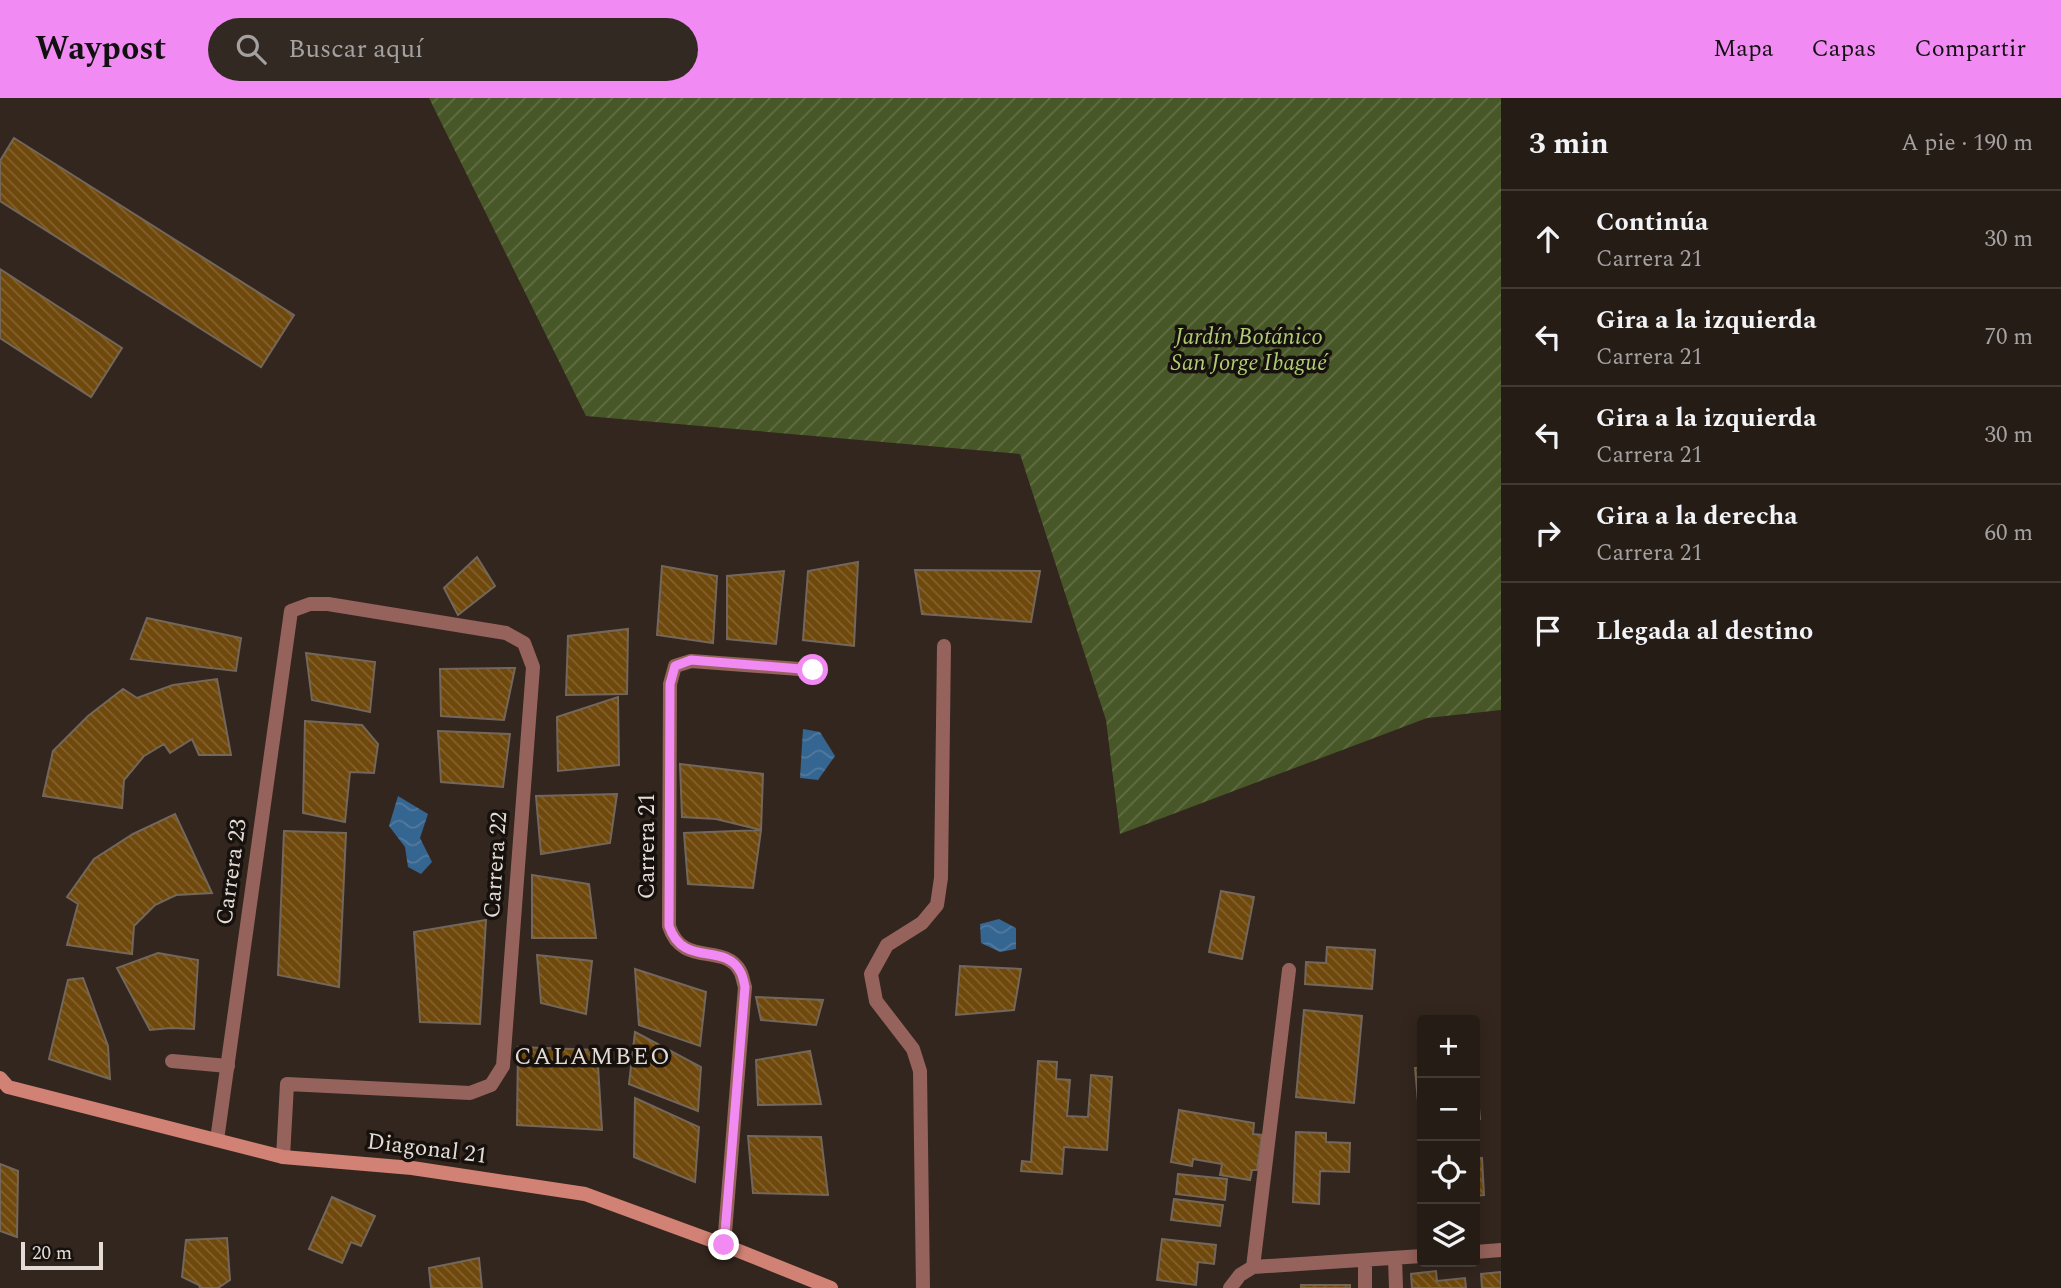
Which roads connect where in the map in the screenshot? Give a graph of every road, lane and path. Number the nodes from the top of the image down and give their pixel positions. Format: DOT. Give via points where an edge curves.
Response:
graph roads {
  1 [pos="944,646"];
  2 [pos="533,667"];
  3 [pos="813,670"];
  4 [pos="1289,971"];
  5 [pos="172,1061"];
  6 [pos="228,1066"];
  7 [pos="3,1085"];
  8 [pos="217,1140"];
  9 [pos="283,1157"];
  10 [pos="724,1245"];
  11 [pos="1501,1250"];
  12 [pos="1480,1252"];
  13 [pos="1417,1256"];
  14 [pos="1395,1258"];
  15 [pos="1365,1260"];
  16 [pos="1253,1267"];
  17 [pos="831,1288"];
  18 [pos="923,1288"];
  19 [pos="1230,1288"];
  20 [pos="1365,1288"];
  21 [pos="1396,1288"];
  1 -- 18 [label="street" via="937,905 922,923 887,946 871,974 876,1001 914,1049 920,1071"];
  2 -- 6 [label="street, Carrera 23" via="524,643 506,633 328,604 290,611"];
  2 -- 9 [label="street, Carrera 22" via="503,1066 491,1085 470,1093 287,1084"];
  3 -- 10 [label="street, Carrera 21" via="691,660 675,666 670,684 669,926 673,939 684,949 726,958 740,970 745,987"];
  4 -- 16 [label="street"];
  5 -- 6 [label="street"];
  6 -- 8 [label="street, Carrera 23"];
  7 -- 8 [label="street, Diagonal 21"];
  8 -- 9 [label="street, Diagonal 21"];
  9 -- 10 [label="street, Diagonal 21" via="412,1168 585,1194"];
  10 -- 17 [label="street, Diagonal 21"];
  11 -- 12 [label="street"];
  13 -- 14 [label="street"];
  14 -- 15 [label="street"];
  14 -- 21 [label="street"];
  15 -- 16 [label="street"];
  15 -- 20 [label="street"];
  16 -- 19 [label="street"];
}
